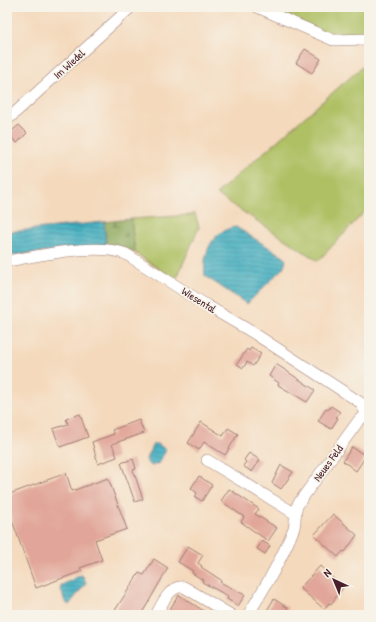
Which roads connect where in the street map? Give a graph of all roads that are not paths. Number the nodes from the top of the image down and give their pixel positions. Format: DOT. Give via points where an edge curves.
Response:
graph roads {
  1 [pos="131,7"];
  2 [pos="257,7"];
  3 [pos="369,39"];
  4 [pos="7,120"];
  5 [pos="7,261"];
  6 [pos="367,414"];
  7 [pos="207,460"];
  8 [pos="294,513"];
  9 [pos="156,615"];
  10 [pos="231,615"];
  11 [pos="248,615"];
  1 -- 4 [label="street, Im Wiedel"];
  2 -- 3 [label="street" via="333,40"];
  5 -- 6 [label="street, Wiesental" via="104,249 126,254 252,332 361,404"];
  6 -- 8 [label="street, Neues Feld" via="359,420"];
  7 -- 8 [label="street"];
  8 -- 11 [label="street, Neues Feld" via="294,526 281,557"];
  9 -- 10 [label="street" via="170,592 180,586"];
}
